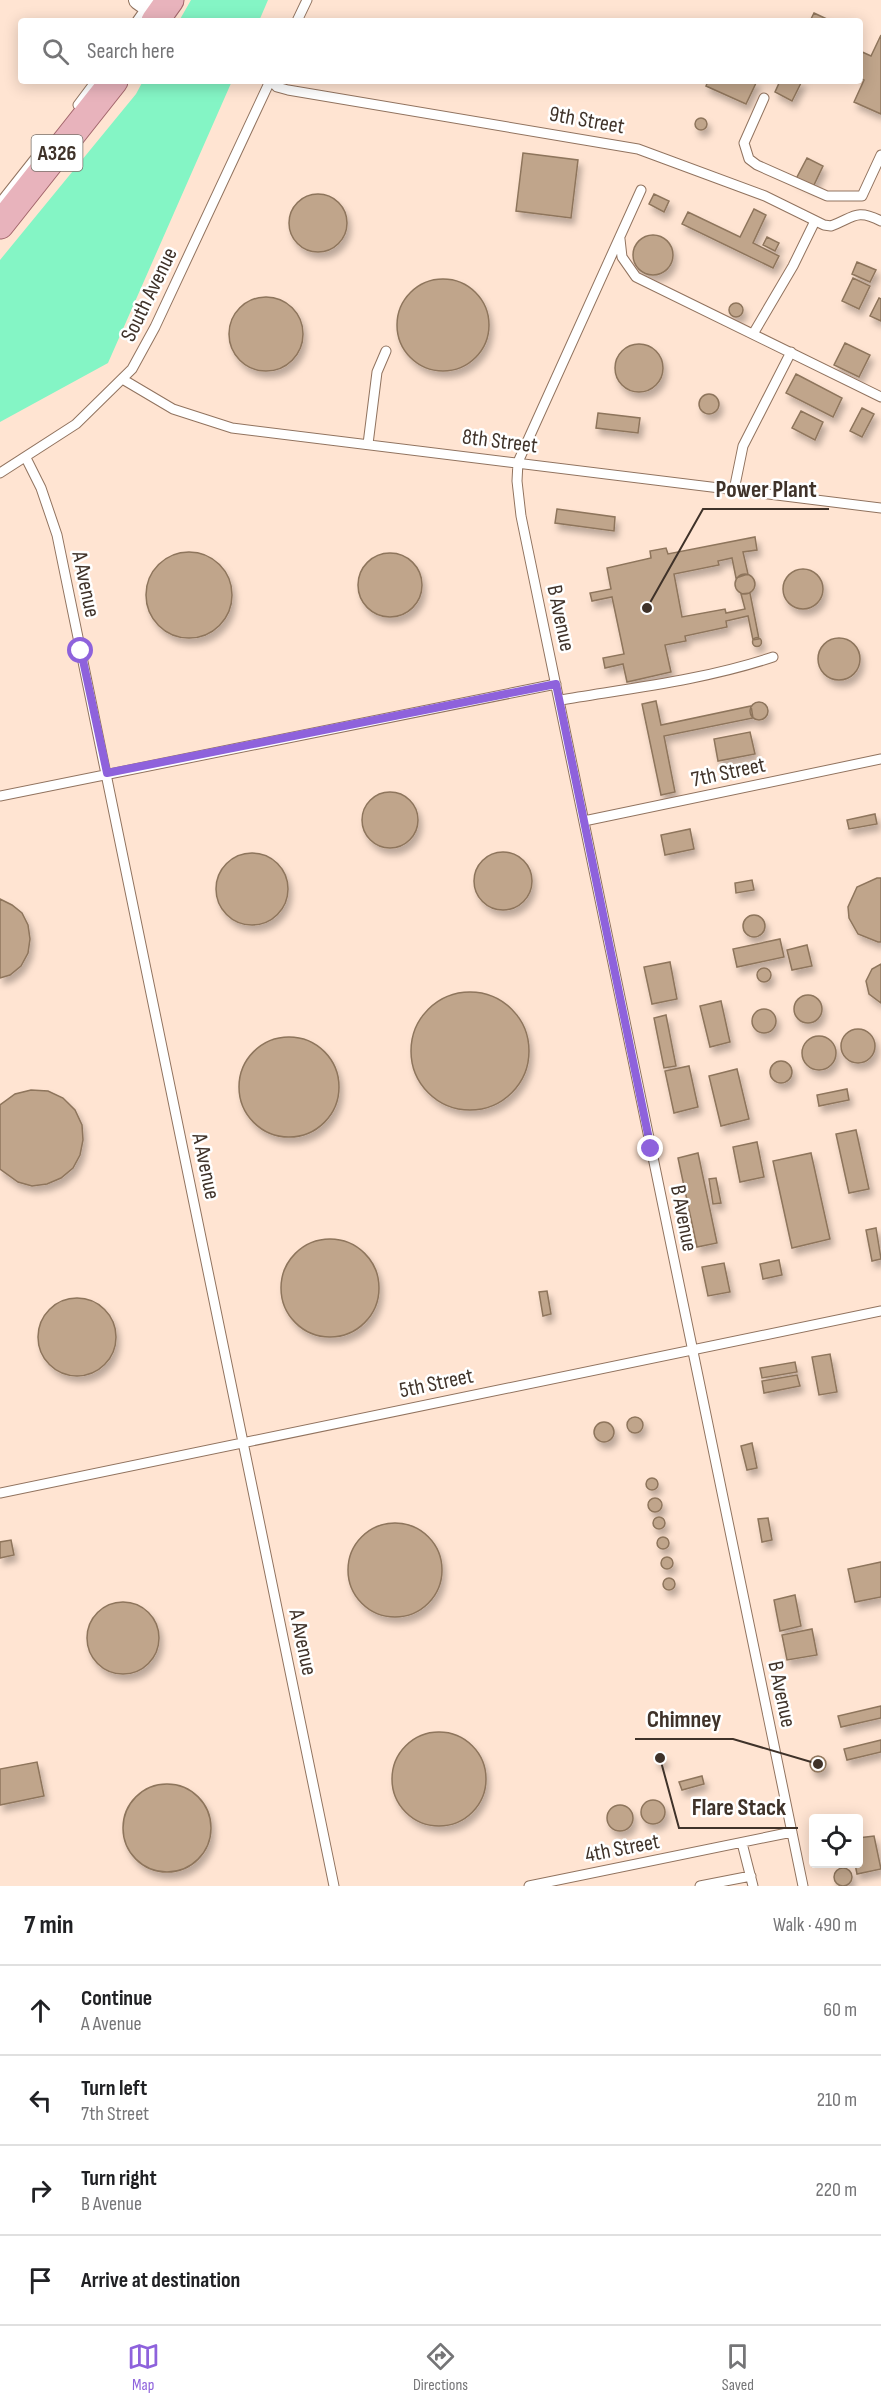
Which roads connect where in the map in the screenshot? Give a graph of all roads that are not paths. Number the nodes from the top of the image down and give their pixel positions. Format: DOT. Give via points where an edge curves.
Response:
graph roads {
  1 [pos="307,0"];
  2 [pos="298,18"];
  3 [pos="94,84"];
  4 [pos="112,84"];
  5 [pos="269,84"];
  6 [pos="274,84"];
  7 [pos="764,98"];
  8 [pos="72,113"];
  9 [pos="50,140"];
  10 [pos="881,155"];
  11 [pos="642,190"];
  12 [pos="0,203"];
  13 [pos="881,220"];
  14 [pos="815,221"];
  15 [pos="0,225"];
  16 [pos="621,235"];
  17 [pos="753,334"];
  18 [pos="386,351"];
  19 [pos="790,352"];
  20 [pos="124,380"];
  21 [pos="881,397"];
  22 [pos="368,444"];
  23 [pos="26,458"];
  24 [pos="518,462"];
  25 [pos="0,473"];
  26 [pos="734,490"];
  27 [pos="881,508"];
  28 [pos="774,657"];
  29 [pos="556,684"];
  30 [pos="560,700"];
  31 [pos="881,759"];
  32 [pos="107,773"];
  33 [pos="0,796"];
  34 [pos="584,820"];
  35 [pos="881,1311"];
  36 [pos="692,1350"];
  37 [pos="243,1442"];
  38 [pos="0,1493"];
  39 [pos="792,1833"];
  40 [pos="742,1843"];
  41 [pos="751,1876"];
  42 [pos="334,1886"];
  43 [pos="530,1886"];
  44 [pos="699,1886"];
  45 [pos="753,1886"];
  46 [pos="803,1886"];
  1 -- 2 [label="lane"];
  3 -- 8 [label="lane"];
  4 -- 15 [label="main road, A326"];
  5 -- 20 [label="lane, South Avenue" via="155,327"];
  6 -- 14 [label="lane, 9th Street" via="288,90 629,147 765,196"];
  7 -- 10 [label="lane" via="744,143 749,159 757,165 827,196 862,196"];
  9 -- 12 [label="lane"];
  11 -- 16 [label="lane, B Avenue"];
  13 -- 14 [label="lane, 9th Street" via="861,213 831,226"];
  14 -- 17 [label="lane"];
  16 -- 17 [label="lane" via="622,257 636,277"];
  16 -- 24 [label="lane, B Avenue"];
  17 -- 19 [label="lane"];
  18 -- 22 [label="lane" via="377,372"];
  19 -- 21 [label="lane"];
  19 -- 26 [label="lane" via="743,446"];
  20 -- 22 [label="lane, 8th Street" via="163,405 216,423"];
  20 -- 23 [label="lane, South Avenue" via="76,424"];
  22 -- 24 [label="lane, 8th Street"];
  23 -- 25 [label="lane, South Avenue"];
  23 -- 32 [label="lane, A Avenue" via="55,530"];
  24 -- 26 [label="lane, 8th Street"];
  24 -- 29 [label="lane, B Avenue" via="521,516"];
  26 -- 27 [label="lane, 8th Street"];
  28 -- 30 [label="lane" via="689,680"];
  29 -- 30 [label="lane, B Avenue"];
  29 -- 32 [label="lane"];
  30 -- 34 [label="lane, B Avenue"];
  31 -- 34 [label="lane, 7th Street"];
  32 -- 33 [label="lane"];
  32 -- 37 [label="lane, A Avenue"];
  34 -- 36 [label="lane, B Avenue"];
  35 -- 36 [label="lane, 5th Street"];
  36 -- 37 [label="lane, 5th Street"];
  36 -- 39 [label="lane, B Avenue"];
  37 -- 38 [label="lane, 5th Street"];
  37 -- 42 [label="lane, A Avenue"];
  39 -- 40 [label="lane, 4th Street"];
  39 -- 46 [label="lane, B Avenue"];
  40 -- 41 [label="lane"];
  40 -- 43 [label="lane, 4th Street"];
  41 -- 44 [label="lane"];
  41 -- 45 [label="lane"];
}
